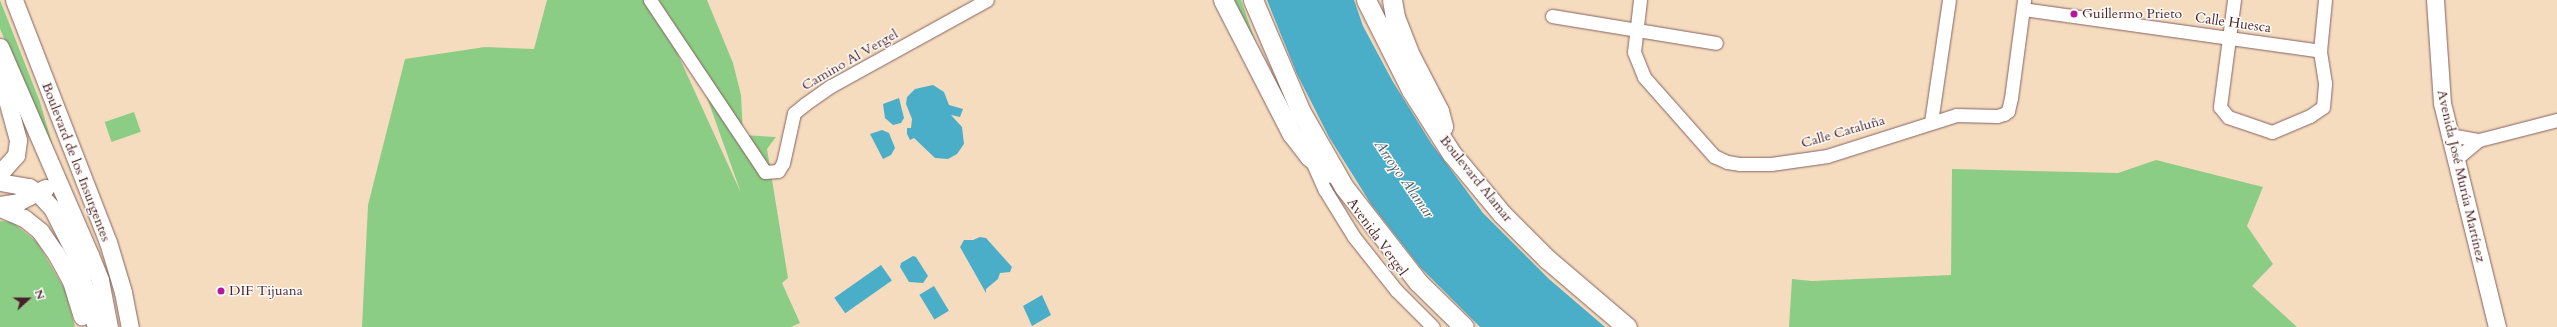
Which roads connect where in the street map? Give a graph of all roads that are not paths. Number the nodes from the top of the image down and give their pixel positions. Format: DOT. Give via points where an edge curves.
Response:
graph roads {
  1 [pos="14,0"];
  2 [pos="650,0"];
  3 [pos="987,0"];
  4 [pos="1223,0"];
  5 [pos="1253,0"];
  6 [pos="1366,0"];
  7 [pos="1392,0"];
  8 [pos="1640,0"];
  9 [pos="1948,0"];
  10 [pos="2234,0"];
  11 [pos="2325,0"];
  12 [pos="2435,0"];
  13 [pos="2024,4"];
  14 [pos="1552,16"];
  15 [pos="1636,28"];
  16 [pos="2229,39"];
  17 [pos="1716,43"];
  18 [pos="1,50"];
  19 [pos="2320,50"];
  20 [pos="2557,120"];
  21 [pos="1932,122"];
  22 [pos="2460,145"];
  23 [pos="1452,154"];
  24 [pos="1309,156"];
  25 [pos="78,164"];
  26 [pos="0,173"];
  27 [pos="58,181"];
  28 [pos="0,182"];
  29 [pos="1344,187"];
  30 [pos="38,193"];
  31 [pos="0,205"];
  32 [pos="0,208"];
  33 [pos="85,327"];
  34 [pos="96,327"];
  35 [pos="109,327"];
  36 [pos="130,327"];
  37 [pos="1433,327"];
  38 [pos="1464,327"];
  39 [pos="1627,327"];
  40 [pos="2497,327"];
  1 -- 25 [label="main road, Boulevard de los Insurgentes"];
  2 -- 3 [label="street, Camino Al Vergel" via="765,172 778,171 783,163 794,113 805,104 831,86"];
  4 -- 24 [label="highway" via="1275,104"];
  5 -- 29 [label="highway" via="1301,112"];
  6 -- 23 [label="highway, Boulevard Alamar" via="1411,90"];
  7 -- 23 [label="highway" via="1395,17 1410,55 1439,111"];
  8 -- 15 [label="street"];
  9 -- 21 [label="street"];
  10 -- 16 [label="street"];
  11 -- 19 [label="street"];
  12 -- 22 [label="main road, Avenida José Murúa Martínez" via="2442,103"];
  13 -- 16 [label="street, Calle Huesca"];
  13 -- 21 [label="street, Calle Cataluña" via="2008,111 1997,116 1956,115"];
  14 -- 15 [label="street"];
  15 -- 17 [label="street"];
  15 -- 21 [label="street, Calle Cataluña" via="1634,52 1644,77 1702,146 1727,162 1771,164 1828,156"];
  16 -- 19 [label="street, Calle Huesca"];
  16 -- 19 [label="street" via="2220,107 2223,114 2242,124 2272,132 2319,111 2325,100"];
  18 -- 26 [label="main road" via="0,74 18,140 16,155"];
  18 -- 27 [label="main road, Boulevard de los Insurgentes"];
  20 -- 22 [label="street"];
  22 -- 40 [label="main road, Avenida José Murúa Martínez"];
  23 -- 39 [label="highway, Boulevard Alamar" via="1502,214 1546,259"];
  24 -- 29 [label="highway"];
  24 -- 37 [label="street, Avenida Vergel" via="1325,190 1354,237 1396,290"];
  25 -- 27 [label="main road"];
  25 -- 36 [label="main road, Boulevard de los Insurgentes" via="108,242"];
  27 -- 30 [label="main road"];
  27 -- 35 [label="main road, Boulevard de los Insurgentes" via="100,280"];
  28 -- 30 [label="main road" via="18,184"];
  29 -- 38 [label="highway" via="1418,282"];
  30 -- 31 [label="main road" via="18,202"];
  30 -- 34 [label="main road" via="52,208 74,252"];
  32 -- 33 [label="main road" via="24,218 40,231 71,281"];
}
